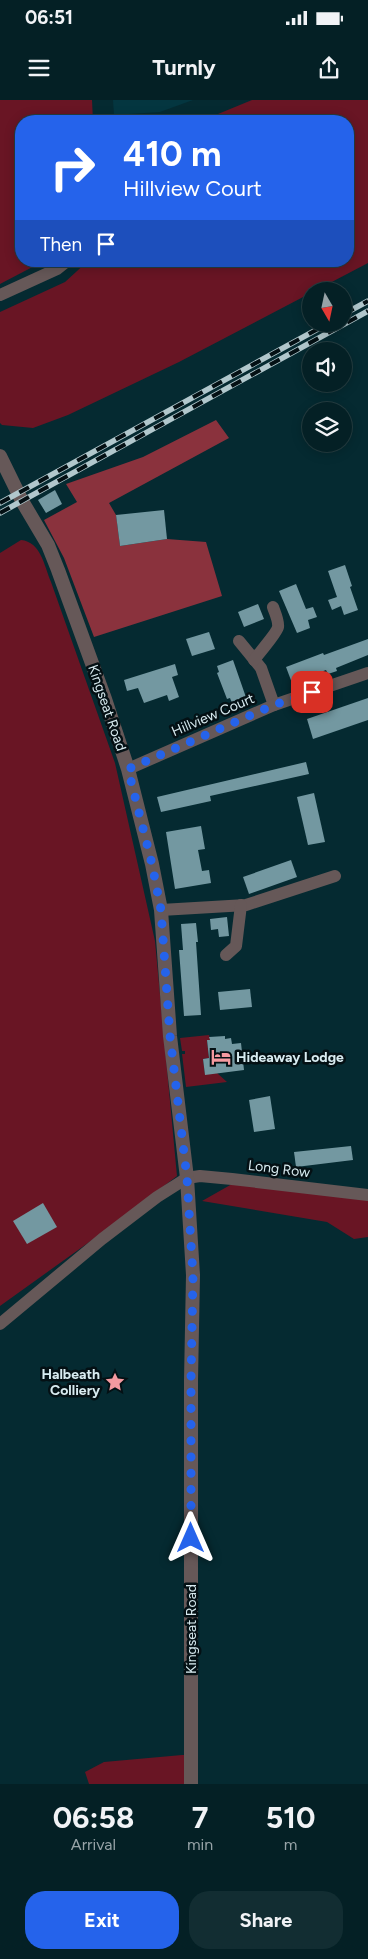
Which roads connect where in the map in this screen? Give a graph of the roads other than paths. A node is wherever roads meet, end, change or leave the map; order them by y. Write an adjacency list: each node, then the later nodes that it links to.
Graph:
1 (58, 267): 2 (street)
2 (0, 295)
3 (0, 456): 9 (street, Kingseat Road)
4 (273, 607): 6 (street)
5 (239, 640): 6 (street)
6 (254, 660): 8 (street)
7 (368, 673): 8 (street, Hillview Court)
8 (274, 705): 9 (street, Hillview Court)
9 (128, 769): 12 (street, Kingseat Road)
10 (335, 876): 11 (street)
11 (241, 905): 12 (street); 13 (street)
12 (161, 910): 14 (street, Kingseat Road)
13 (226, 955)
14 (187, 1178): 15 (street, Long Row); 16 (street); 17 (street, Kingseat Road)
15 (368, 1196)
16 (0, 1324)
17 (191, 1784)

